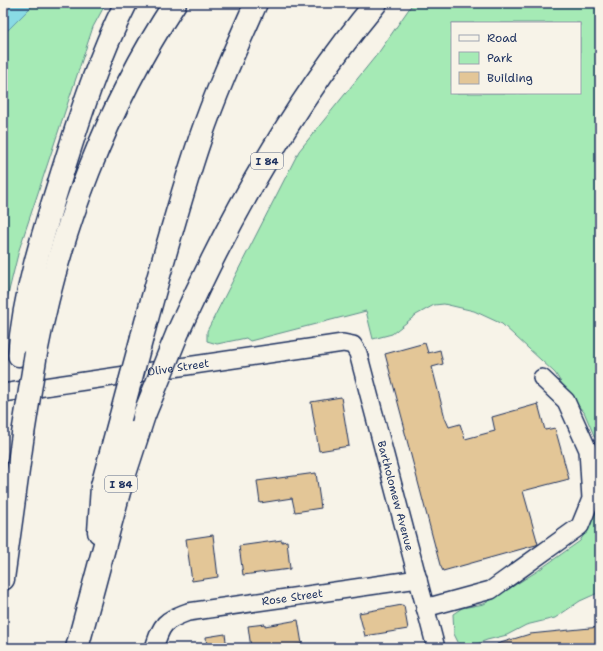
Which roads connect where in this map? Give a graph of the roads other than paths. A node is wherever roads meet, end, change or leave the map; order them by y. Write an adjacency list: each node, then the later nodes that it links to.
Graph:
1 (126, 3): 6 (highway)
2 (174, 3): 6 (highway)
3 (256, 3): 9 (highway, bridge)
4 (376, 3): 9 (highway, I 84, bridge)
5 (353, 345): 8 (street, Olive Street); 11 (street, Bartholomew Avenue)
6 (27, 354): 10 (highway, bridge)
7 (542, 378): 12 (street)
8 (3, 393)
9 (102, 553): 13 (highway, I 84)
10 (3, 578)
11 (418, 579): 12 (street, Bartholomew Avenue); 14 (street, Rose Street)
12 (425, 608): 15 (street, Bartholomew Avenue)
13 (77, 648)
14 (154, 648)
15 (436, 648)

